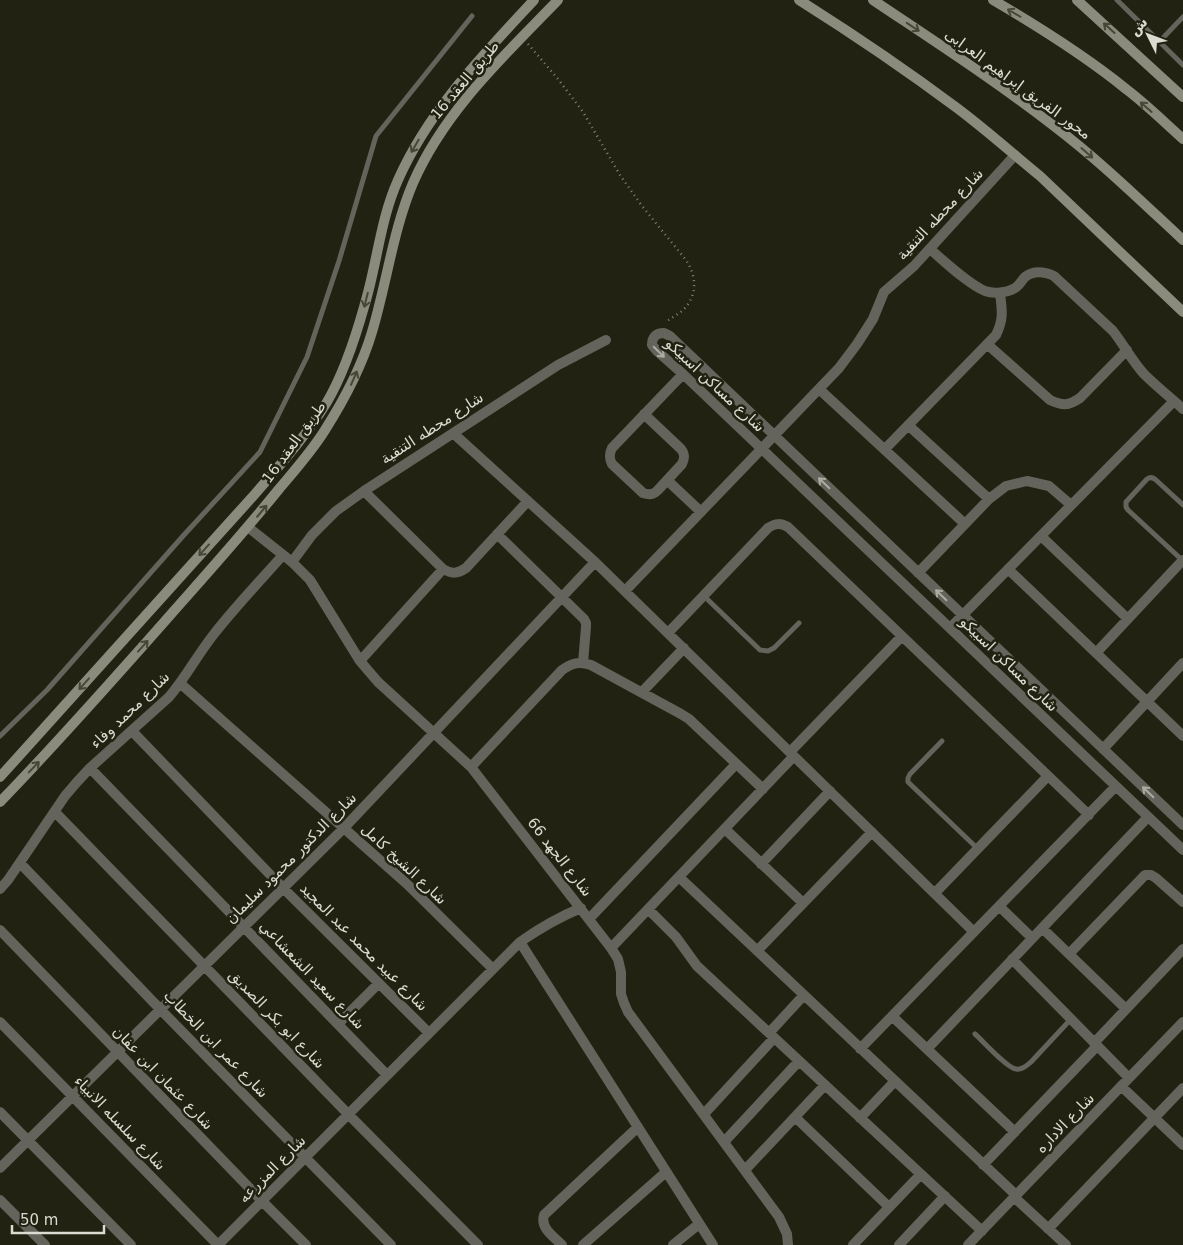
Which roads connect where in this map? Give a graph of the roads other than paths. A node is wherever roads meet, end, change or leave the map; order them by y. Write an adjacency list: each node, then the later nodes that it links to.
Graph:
1 (534, 0): 78 (street, طريق العقد 16, one-way to 78)
2 (558, 0): 40 (street, طريق العقد 16, one-way to 2)
3 (799, 0): 14 (street)
4 (873, 0): 15 (street, محور الفريق إبراهيم العرابى, one-way to 15)
5 (993, 0): 13 (street, one-way to 5)
6 (1078, 0): 12 (street, one-way to 6)
7 (1117, 0): 10 (lane)
8 (472, 16): 69 (lane)
9 (1183, 17): 10 (lane)
10 (1159, 42): 11 (lane)
11 (1183, 65)
12 (1183, 97)
13 (1183, 139)
14 (1015, 155): 16 (street, شارع محطه التنقية); 18 (street)
15 (1183, 240)
16 (930, 249): 17 (street); 23 (street, شارع محطه التنقية)
17 (1000, 293): 20 (street); 21 (street)
18 (1183, 312)
19 (606, 340): 28 (street, شارع محطه التنقية)
20 (987, 344): 21 (street); 27 (street)
21 (1127, 350): 24 (street)
22 (683, 374): 26 (street); 29 (street, شارع مساكن اسبيكو, one-way to 22); 30 (street, شارع مساكن اسبيكو)
23 (819, 389): 29 (street); 31 (street)
24 (1174, 400): 25 (street); 37 (street)
25 (1183, 409)
26 (644, 414): 32 (street); 32 (street)
27 (908, 425): 31 (street); 34 (street)
28 (453, 433): 33 (street, شارع محطه التنقية); 35 (street)
29 (774, 436): 30 (street); 49 (street, شارع مساكن اسبيكو, one-way to 29)
30 (762, 449): 38 (street); 56 (street, شارع مساكن اسبيكو)
31 (884, 449): 39 (street)
32 (667, 480): 38 (street)
33 (364, 491): 45 (street, شارع محطه التنقية); 47 (street)
34 (989, 500): 37 (street); 39 (street)
35 (528, 501): 41 (street); 46 (street)
36 (1183, 505): 44 (lane)
37 (1071, 506): 42 (street)
38 (701, 512): 50 (street)
39 (965, 524): 49 (street)
40 (248, 527): 43 (street, شارع الجهد 66); 82 (street, طريق العقد 16, one-way to 40)
41 (496, 534): 47 (street); 52 (street)
42 (1041, 536): 48 (street); 54 (street)
43 (283, 555): 45 (street, شارع الجهد 66); 64 (street, شارع محمد وفاء)
44 (1183, 561): 54 (street)
45 (292, 562): 61 (street, شارع الجهد 66)
46 (595, 562): 50 (street); 52 (street, شارع الدكتور محمود سليمان)
47 (444, 569): 61 (street)
48 (1008, 569): 53 (street); 60 (street)
49 (918, 573): 53 (street, شارع مساكن اسبيكو, one-way to 49)
50 (625, 592): 57 (street)
51 (704, 596): 55 (lane); 57 (street); 58 (street)
52 (562, 597): 62 (street); 68 (street, شارع الدكتور محمود سليمان)
53 (962, 616): 56 (street); 72 (street, شارع مساكن اسبيكو)
54 (1128, 619): 60 (street)
55 (799, 623)
56 (950, 628): 79 (street, شارع مساكن اسبيكو)
57 (668, 633): 59 (street)
58 (902, 636): 73 (street); 77 (street)
59 (684, 648): 65 (street); 73 (street)
60 (1096, 653): 66 (street)
61 (360, 661): 68 (street, شارع الجهد 66)
62 (583, 663): 65 (street); 75 (street)
63 (1183, 663): 66 (street)
64 (180, 684): 67 (street, شارع محمد وفاء); 87 (street, شارع الشيخ كامل)
65 (642, 692): 74 (street)
66 (1147, 702): 70 (street); 72 (street)
67 (132, 731): 76 (street, شارع محمد وفاء); 95 (street, شارع عبيد محمد عبد المجيد)
68 (434, 733): 75 (street, شارع الجهد 66); 87 (street, شارع الدكتور محمود سليمان)
69 (0, 736)
70 (1183, 736)
71 (942, 740): 90 (lane)
72 (1103, 749): 86 (street, شارع مساكن اسبيكو, one-way to 72)
73 (792, 754): 80 (street); 81 (street)
74 (736, 764): 80 (street); 103 (street)
75 (471, 766): 101 (street, شارع الجهد 66)
76 (90, 768): 83 (street, شارع محمد وفاء); 104 (street, شارع سعيد الشعشاعي)
77 (1048, 776): 84 (street); 90 (street)
78 (0, 777)
79 (1116, 786): 84 (street); 85 (street, شارع مساكن اسبيكو)
80 (762, 790): 88 (street)
81 (830, 791): 89 (street); 93 (street)
82 (0, 802)
83 (55, 812): 92 (street, شارع محمد وفاء); 115 (street, شارع ابو بكر الصديق)
84 (1088, 815): 100 (street)
85 (1148, 817): 91 (street, شارع مساكن اسبيكو); 105 (street)
86 (1183, 825)
87 (344, 828): 95 (street, شارع الدكتور محمود سليمان); 116 (street, شارع الشيخ كامل)
88 (724, 829): 93 (street); 94 (street)
89 (872, 832): 97 (street); 99 (street)
90 (978, 849): 97 (street)
91 (1183, 850)
92 (20, 863): 96 (street, شارع محمد وفاء); 119 (street, شارع عمر ابن الخطاب)
93 (761, 864): 99 (street)
94 (679, 877): 102 (street); 112 (street)
95 (284, 888): 104 (street, شارع الدكتور محمود سليمان); 117 (street, شارع عبيد محمد عبد المجيد)
96 (0, 889)
97 (935, 893): 107 (street)
98 (1183, 902): 113 (street)
99 (803, 903): 112 (street)
100 (999, 906): 107 (street); 108 (street)
101 (581, 908): 103 (street, شارع الجهد 66); 109 (street, شارع المزرعه)
102 (648, 909): 110 (street); 128 (street)
103 (589, 919): 110 (street, شارع الجهد 66)
104 (244, 926): 115 (street, شارع الدكتور محمود سليمان); 125 (street, شارع سعيد الشعشاعي)
105 (1042, 928): 108 (street); 113 (street)
106 (0, 930): 132 (street, شارع عثمان ابن عفان)
107 (974, 932): 121 (street)
108 (1032, 938): 114 (street)
109 (520, 942): 116 (street, شارع المزرعه); 146 (street)
110 (611, 948): 142 (street, شارع الجهد 66)
111 (1183, 950): 120 (street)
112 (757, 951): 118 (street)
113 (1069, 954): 120 (street)
114 (1012, 959): 122 (street); 131 (street)
115 (204, 966): 119 (street, شارع الدكتور محمود سليمان); 141 (street, شارع ابو بكر الصديق)
116 (493, 969): 126 (street, شارع المزرعه)
117 (379, 983): 125 (street); 126 (street, شارع عبيد محمد عبد المجيد)
118 (804, 995): 128 (street); 130 (street)
119 (160, 1009): 132 (street, شارع الدكتور محمود سليمان); 151 (street, شارع عمر ابن الخطاب)
120 (1126, 1009): 129 (street)
121 (892, 1016): 130 (street); 131 (street)
122 (1071, 1019): 127 (lane); 129 (street)
123 (0, 1022): 139 (street, شارع سلسله الانبياء)
124 (1183, 1022): 136 (street, شارع الاداره)
125 (338, 1024): 134 (street, شارع سعيد الشعشاعي)
126 (429, 1033): 134 (street, شارع المزرعه)
127 (975, 1034)
128 (772, 1035): 133 (street); 142 (street)
129 (1095, 1044): 136 (street); 147 (street)
130 (860, 1049): 135 (street)
131 (927, 1049): 147 (street)
132 (117, 1052): 139 (street, شارع الدكتور محمود سليمان); 160 (street, شارع عثمان ابن عفان)
133 (799, 1061): 137 (street); 149 (street)
134 (387, 1075): 141 (street, شارع المزرعه)
135 (895, 1081): 144 (street); 152 (street)
136 (1125, 1082): 145 (street); 158 (street, شارع الاداره)
137 (825, 1085): 143 (street); 144 (street)
138 (1183, 1088): 145 (street)
139 (73, 1096): 148 (street, شارع الدكتور محمود سليمان); 168 (street, شارع سلسله الانبياء)
140 (0, 1112): 148 (street)
141 (348, 1114): 151 (street, شارع المزرعه); 171 (street, شارع ابو بكر الصديق)
142 (704, 1114): 149 (street, شارع الجهد 66)
143 (795, 1117): 154 (street); 161 (street)
144 (860, 1118): 156 (street)
145 (1155, 1118): 150 (street); 163 (street)
146 (638, 1127): 155 (street); 172 (street)
147 (1015, 1132): 152 (street)
148 (28, 1140): 153 (street, شارع الدكتور محمود سليمان); 167 (street)
149 (724, 1142): 154 (street, شارع الجهد 66)
150 (1183, 1145)
151 (305, 1157): 160 (street, شارع المزرعه); 170 (street, شارع عمر ابن الخطاب)
152 (983, 1164): 158 (street)
153 (0, 1168)
154 (745, 1170): 176 (street, شارع الجهد 66)
155 (666, 1172): 162 (street); 173 (street)
156 (921, 1174): 157 (street); 161 (street)
157 (945, 1196): 164 (street); 178 (street)
158 (1015, 1196): 163 (street); 164 (street, شارع الاداره)
159 (0, 1200): 166 (street)
160 (262, 1201): 168 (street, شارع المزرعه); 169 (street, شارع عثمان ابن عفان)
161 (889, 1208): 177 (street)
162 (699, 1224): 174 (street); 175 (street)
163 (1048, 1229): 165 (street)
164 (982, 1231): 179 (street, شارع الاداره)
165 (1059, 1243)
166 (44, 1245)
167 (131, 1245)
168 (218, 1245)
169 (306, 1245)
170 (392, 1245)
171 (478, 1245)
172 (562, 1245)
173 (583, 1245)
174 (673, 1245)
175 (713, 1245)
176 (788, 1245)
177 (853, 1245)
178 (899, 1245)
179 (968, 1245)

